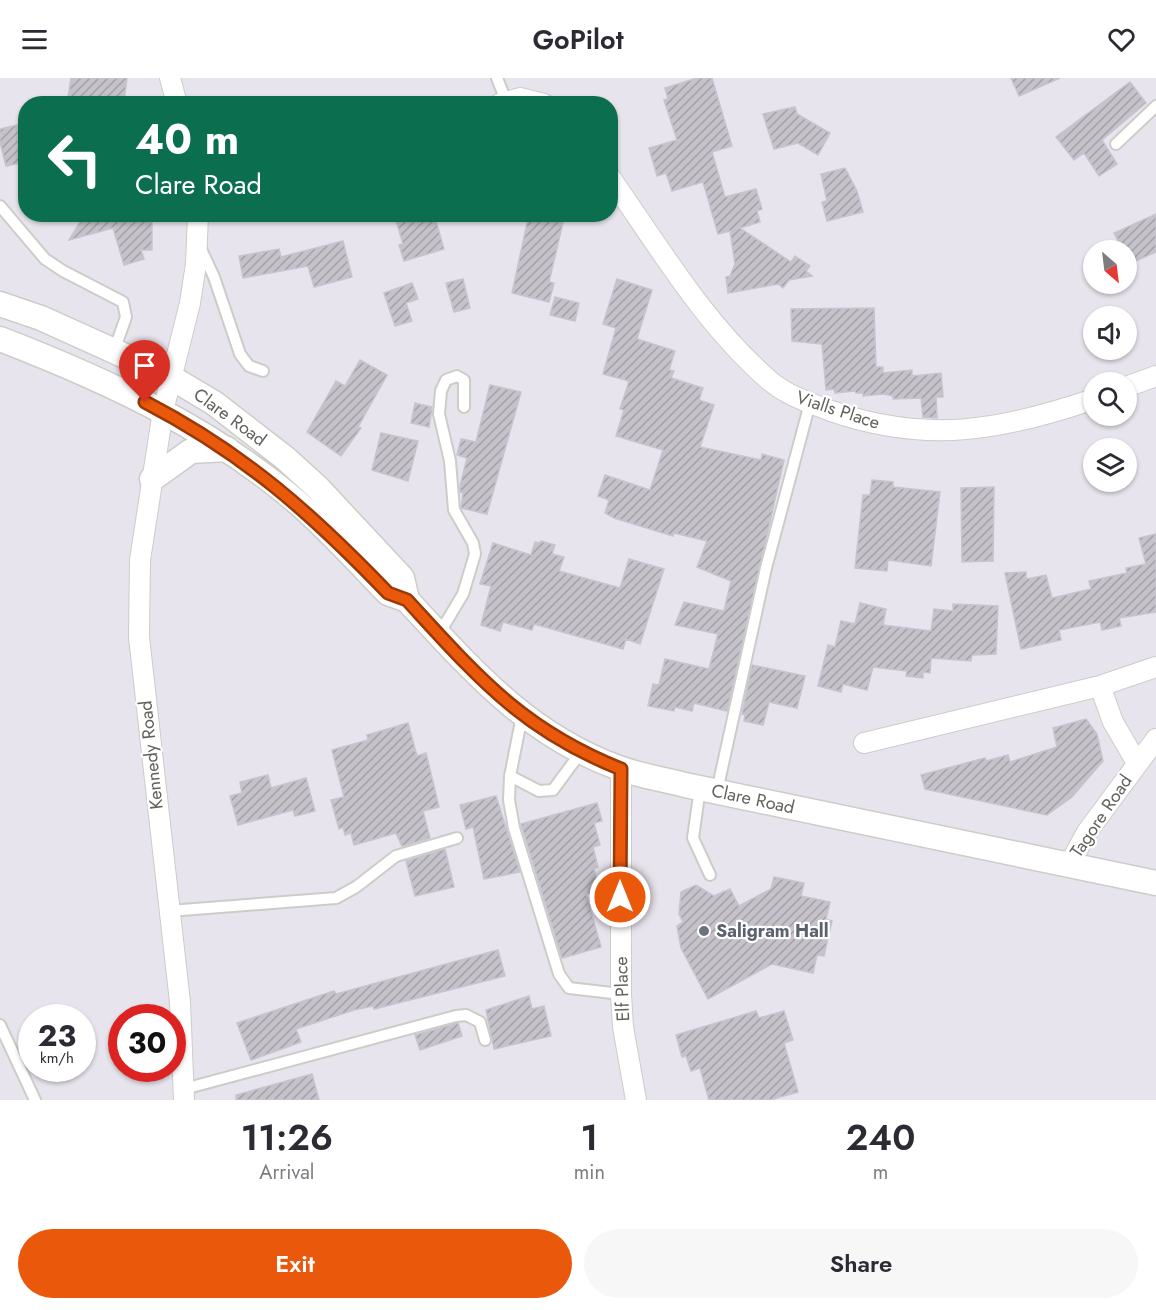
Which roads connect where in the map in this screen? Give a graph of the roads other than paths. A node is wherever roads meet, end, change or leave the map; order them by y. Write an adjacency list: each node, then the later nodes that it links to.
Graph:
1 (170, 78): 3 (street)
2 (497, 78): 4 (lane)
3 (175, 96)
4 (502, 96)
5 (1156, 106): 6 (lane)
6 (1116, 144)
7 (618, 188): 19 (street, Vialls Place)
8 (0, 207): 13 (lane)
9 (198, 222): 10 (street, Kennedy Road)
10 (198, 242): 14 (lane); 16 (street, Kennedy Road)
11 (0, 304): 13 (street, Clare Road)
12 (0, 339): 21 (street, Clare Road)
13 (114, 351): 16 (street, Clare Road)
14 (263, 371)
15 (1156, 376): 17 (street)
16 (172, 378): 21 (street, Kennedy Road); 24 (street, Clare Road)
17 (1137, 383)
18 (1083, 402): 19 (street, Vialls Place)
19 (810, 403): 35 (lane)
20 (464, 407): 25 (lane)
21 (163, 411): 22 (street, Clare Road); 23 (street, Kennedy Road)
22 (227, 449): 23 (street); 24 (street, Clare Road)
23 (152, 479): 40 (street, Kennedy Road)
24 (407, 600): 25 (street, Clare Road)
25 (439, 634): 28 (street, Clare Road)
26 (1156, 667): 27 (street)
27 (1100, 686): 30 (street); 32 (street)
28 (522, 716): 31 (street, Clare Road); 34 (lane)
29 (1156, 739): 32 (street, Tagore Road)
30 (864, 743)
31 (581, 752): 33 (street, Clare Road); 34 (lane)
32 (1137, 763): 37 (street, Tagore Road)
33 (621, 769): 35 (street, Clare Road); 41 (street, Elf Place)
34 (510, 776): 41 (lane)
35 (708, 790): 37 (street, Clare Road); 38 (lane)
36 (457, 838): 40 (lane)
37 (1069, 865): 39 (street, Clare Road)
38 (710, 875)
39 (1150, 882)
40 (169, 911): 44 (street, Kennedy Road)
41 (621, 994): 46 (street, Elf Place)
42 (0, 1024): 45 (lane)
43 (485, 1040): 44 (lane)
44 (184, 1094)
45 (35, 1100)
46 (636, 1100)

